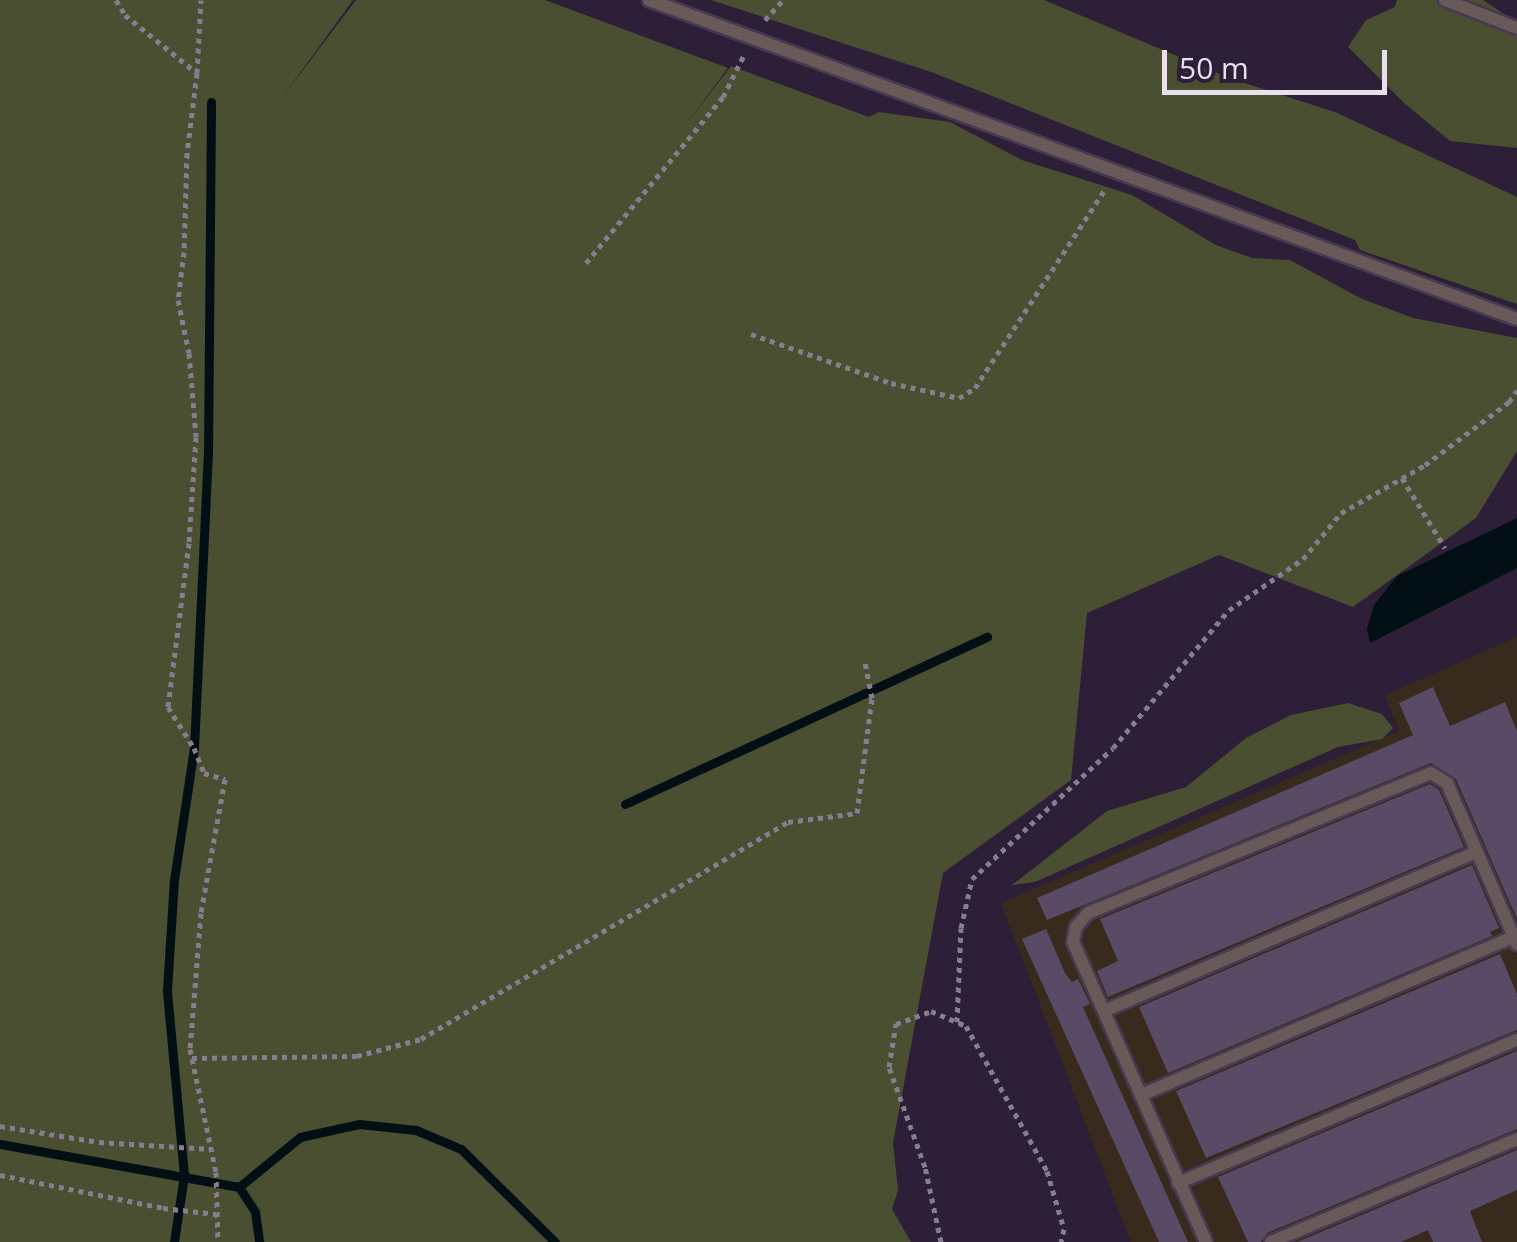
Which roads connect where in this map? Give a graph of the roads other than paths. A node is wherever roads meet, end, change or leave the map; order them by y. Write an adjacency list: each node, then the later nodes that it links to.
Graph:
1 (649, 0): 4 (lane)
2 (1445, 0): 3 (lane)
3 (1517, 28)
4 (1517, 319)
5 (1477, 852): 6 (lane); 7 (lane); 7 (lane)
6 (1515, 941): 9 (lane)
7 (1104, 1011): 9 (lane)
8 (1517, 1040): 11 (lane)
9 (1141, 1095): 11 (lane)
10 (1517, 1139): 13 (lane)
11 (1178, 1183): 12 (lane)
12 (1206, 1242)
13 (1271, 1242)

